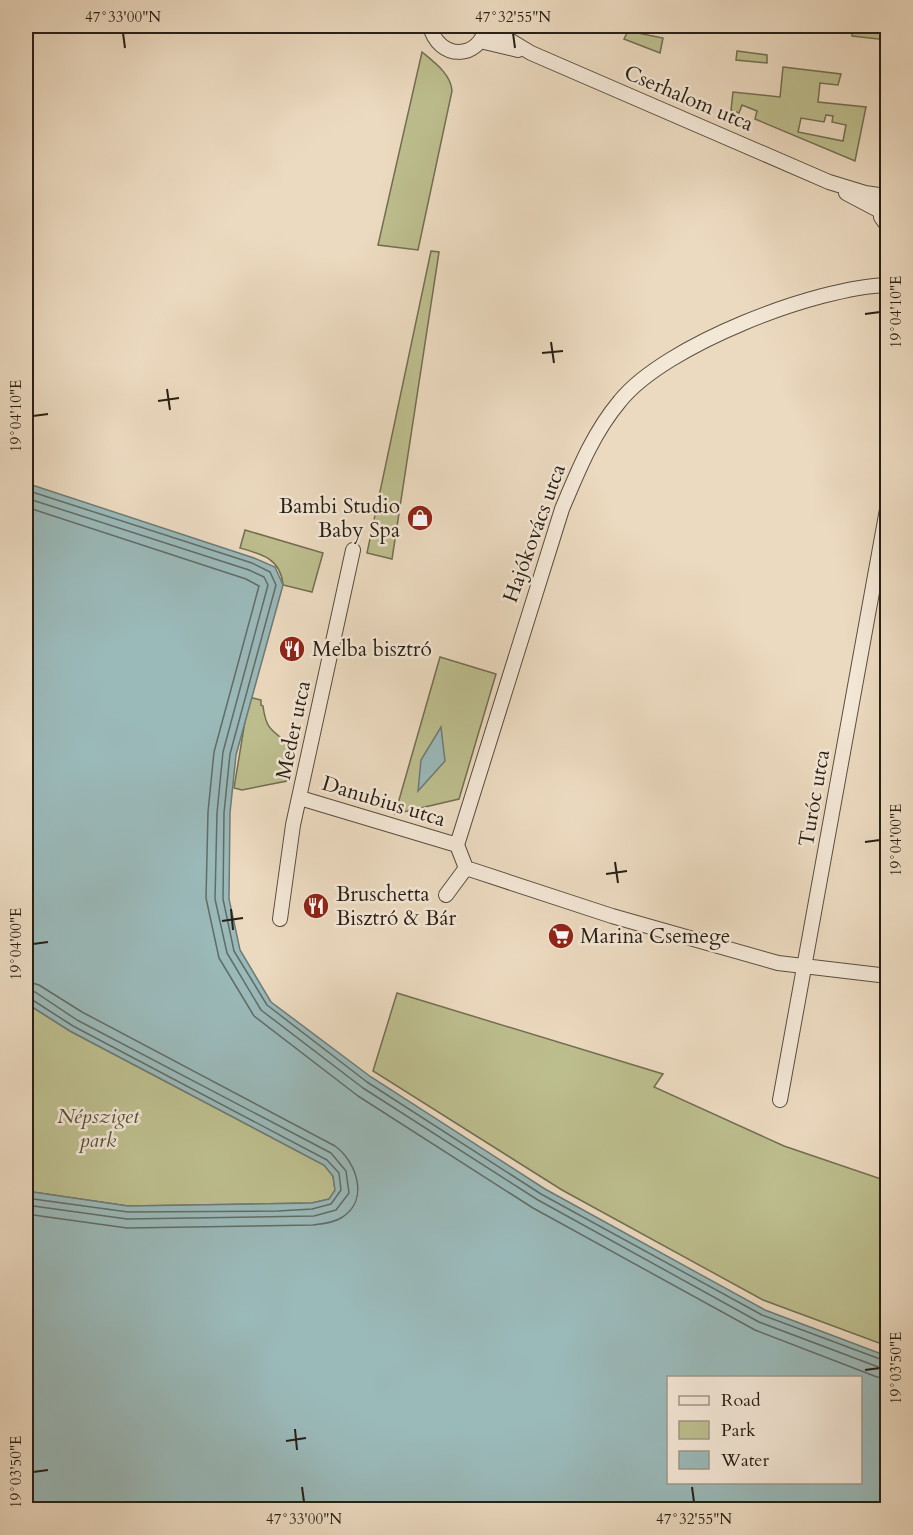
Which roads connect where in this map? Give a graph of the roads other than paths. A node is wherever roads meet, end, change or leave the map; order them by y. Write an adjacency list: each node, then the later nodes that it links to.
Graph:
1 (430, 26): 3 (street)
2 (486, 26): 3 (street); 4 (street, Cserhalom utca)
3 (480, 41): 4 (street, Cserhalom utca)
4 (531, 53): 5 (street, Cserhalom utca)
5 (829, 182): 6 (street, Cserhalom utca); 7 (street, Cserhalom utca)
6 (886, 195): 7 (street)
7 (880, 211): 8 (street)
8 (888, 226)
9 (888, 285): 13 (street, Hajókovács utca)
10 (888, 504): 17 (street, Turóc utca)
11 (353, 550): 12 (street, Meder utca)
12 (300, 798): 13 (street, Danubius utca); 16 (street, Meder utca)
13 (457, 845): 14 (street)
14 (466, 868): 15 (street); 17 (street)
15 (446, 895)
16 (280, 919)
17 (803, 967): 18 (street); 19 (street, Turóc utca)
18 (888, 976)
19 (780, 1100)

